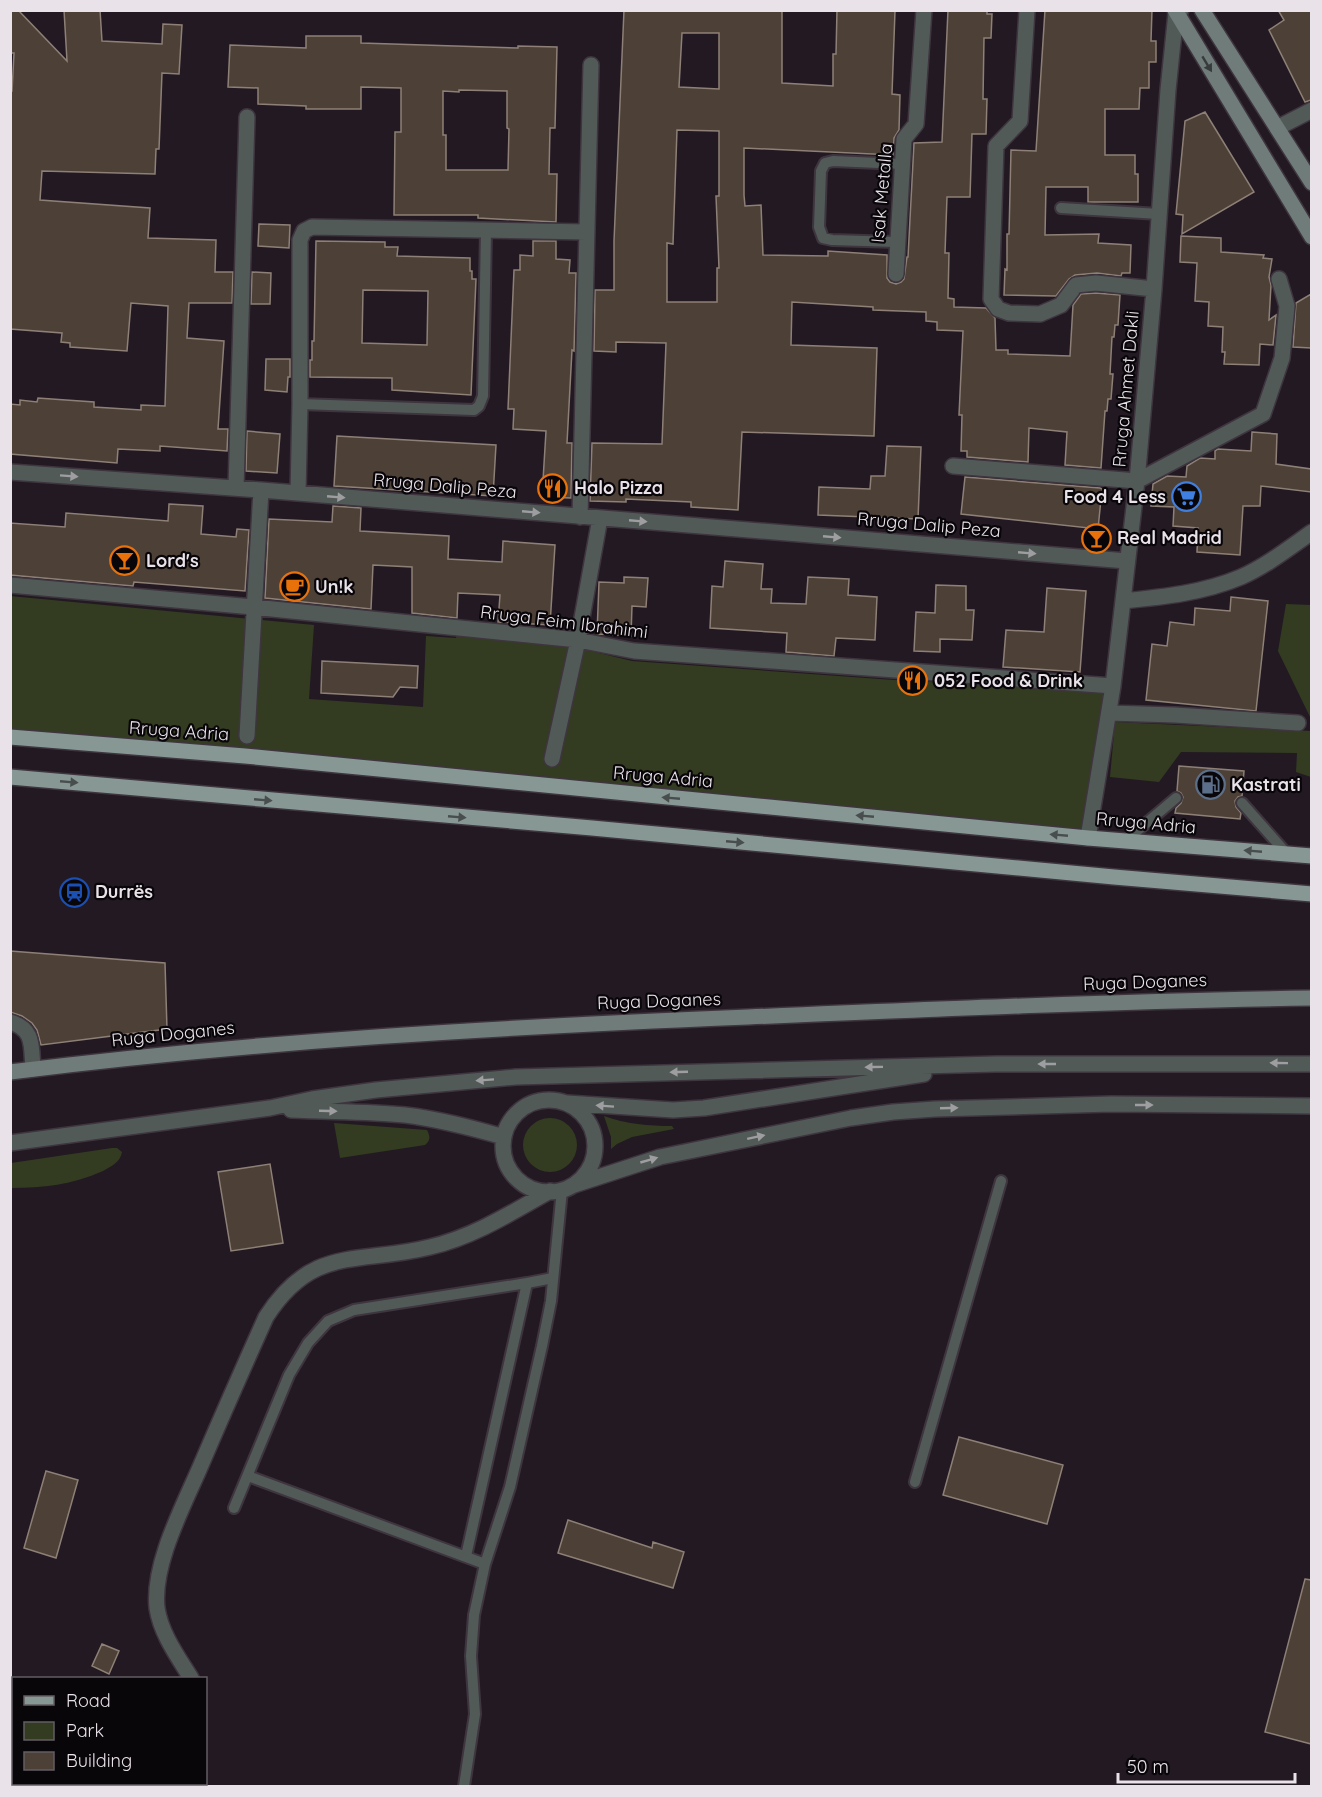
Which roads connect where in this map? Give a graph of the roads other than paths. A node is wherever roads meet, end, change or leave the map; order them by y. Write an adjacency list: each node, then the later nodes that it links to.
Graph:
1 (924, 10): 9 (street, Isak Metalla)
2 (1027, 10): 19 (street)
3 (1202, 10): 8 (main road)
4 (1177, 11): 12 (street, Rruga Ahmet Dakli); 15 (main road, one-way to 15)
5 (591, 65): 14 (street)
6 (1311, 110): 8 (street)
7 (247, 117): 24 (street)
8 (1277, 128): 10 (main road)
9 (903, 164): 16 (street, Isak Metalla); 16 (lane)
10 (1311, 183)
11 (1061, 208): 12 (lane)
12 (1159, 214): 19 (street, Rruga Ahmet Dakli)
13 (486, 230): 14 (street); 20 (street); 20 (lane)
14 (587, 232): 27 (street)
15 (1311, 237)
16 (897, 242): 17 (street, Isak Metalla)
17 (896, 274)
18 (1280, 279): 23 (street)
19 (1154, 290): 23 (street, Rruga Ahmet Dakli)
20 (300, 404): 26 (street)
21 (953, 466): 23 (street)
22 (10, 472): 24 (street, Rruga Dalip Peza, one-way to 24)
23 (1137, 481): 30 (street, Rruga Ahmet Dakli)
24 (236, 488): 25 (street, Rruga Dalip Peza)
25 (261, 490): 26 (street, Rruga Dalip Peza); 33 (street)
26 (298, 493): 27 (street, Rruga Dalip Peza, one-way to 27)
27 (580, 516): 28 (street, Rruga Dalip Peza)
28 (600, 518): 30 (street, Rruga Dalip Peza, one-way to 30); 34 (street)
29 (1311, 532): 32 (street)
30 (1127, 561): 32 (street, Rruga Ahmet Dakli)
31 (10, 585): 33 (street, Rruga Feim Ibrahimi)
32 (1123, 601): 35 (street, Rruga Ahmet Dakli)
33 (253, 607): 34 (street, Rruga Feim Ibrahimi); 38 (street)
34 (578, 640): 35 (street, Rruga Feim Ibrahimi); 40 (street)
35 (1113, 686): 36 (street, Rruga Ahmet Dakli)
36 (1109, 713): 37 (street); 44 (street, Rruga Ahmet Dakli)
37 (1298, 723)
38 (247, 736)
39 (10, 737): 44 (main road, Rruga Adria, one-way to 39)
40 (552, 759)
41 (10, 777): 48 (main road, one-way to 48)
42 (1176, 798): 45 (lane)
43 (1242, 803): 46 (lane)
44 (1088, 838): 45 (main road, Rruga Adria)
45 (1125, 841): 46 (main road, Rruga Adria, one-way to 45)
46 (1287, 854): 47 (main road, Rruga Adria)
47 (1311, 856)
48 (1311, 894)
49 (1311, 998): 53 (main road, Ruga Doganes)
50 (10, 1022): 53 (street)
51 (996, 1064): 52 (street, one-way to 51); 55 (street, one-way to 55); 57 (street, one-way to 57)
52 (1311, 1064)
53 (33, 1069): 54 (main road, Ruga Doganes)
54 (10, 1072)
55 (516, 1077): 56 (street); 59 (street, one-way to 59)
56 (546, 1100): 57 (street); 60 (street)
57 (567, 1103): 63 (street)
58 (1311, 1106): 63 (street, one-way to 58)
59 (270, 1108): 60 (street, one-way to 60); 61 (street)
60 (504, 1137): 63 (street)
61 (10, 1143)
62 (1001, 1181): 67 (lane)
63 (562, 1189): 64 (lane); 71 (street)
64 (553, 1278): 65 (lane); 70 (lane)
65 (527, 1283): 66 (lane); 69 (lane)
66 (248, 1476): 68 (lane); 69 (lane)
67 (915, 1482)
68 (234, 1508)
69 (466, 1556): 70 (lane)
70 (485, 1564): 72 (lane)
71 (190, 1677)
72 (464, 1786)

